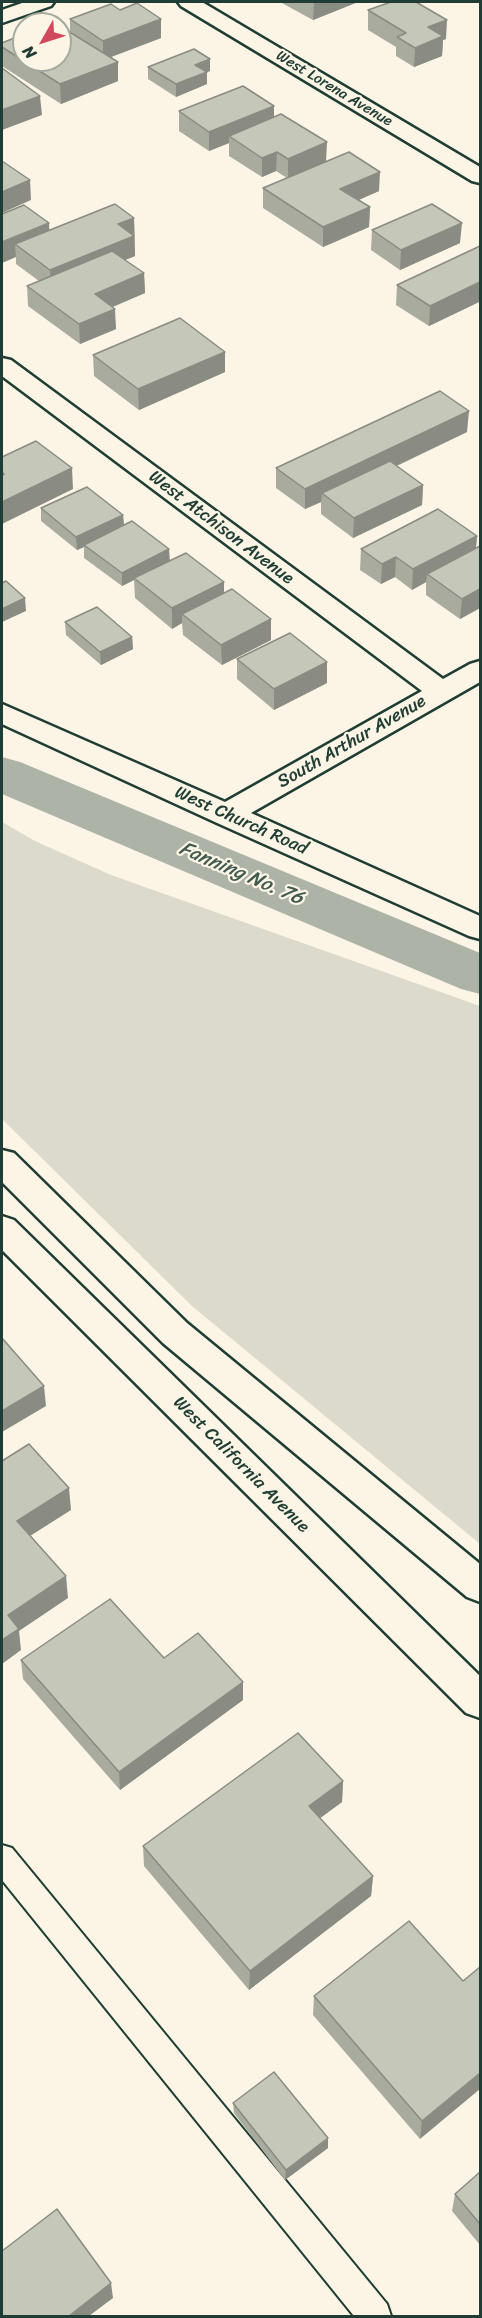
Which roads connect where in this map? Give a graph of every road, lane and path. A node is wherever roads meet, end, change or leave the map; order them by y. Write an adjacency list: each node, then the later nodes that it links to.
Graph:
1 (44, 2): 3 (street)
2 (188, 2): 4 (street, West Lorena Avenue)
3 (2, 17)
4 (480, 176)
5 (2, 365): 7 (street, West Atchison Avenue)
6 (480, 670): 7 (street, South Arthur Avenue)
7 (441, 691): 9 (street, South Arthur Avenue)
8 (2, 713): 9 (street, West Church Road)
9 (225, 815): 10 (street, West Church Road)
10 (480, 928)
11 (2, 1161): 13 (street)
12 (2, 1229): 14 (street, West California Avenue)
13 (480, 1586)
14 (480, 1701)
15 (2, 1858): 16 (lane)
16 (375, 2316)

